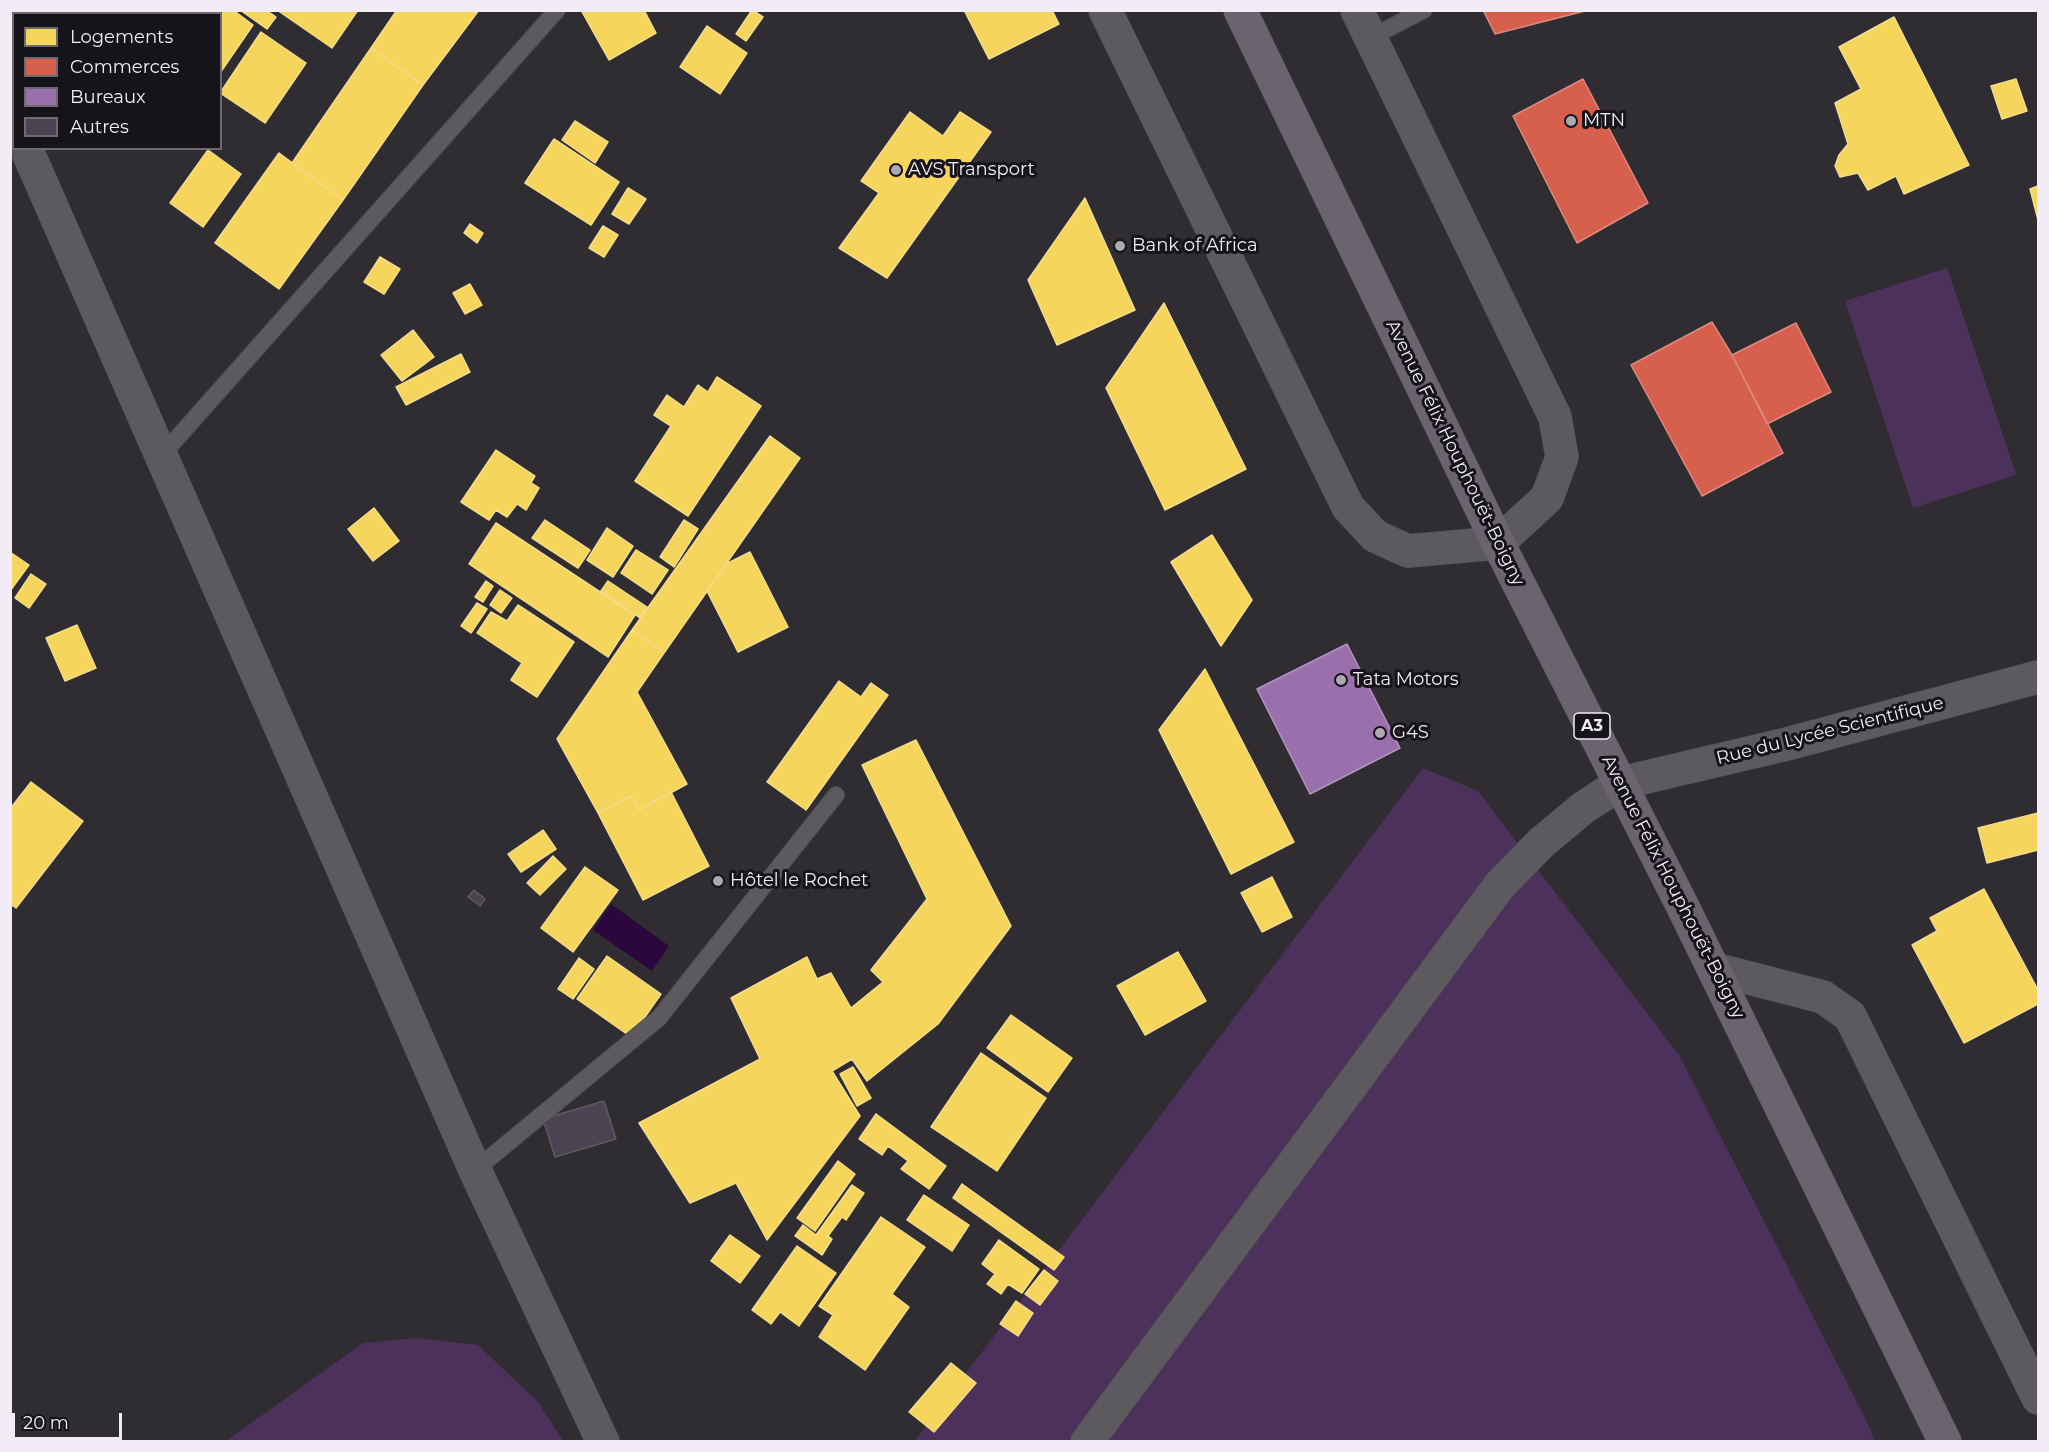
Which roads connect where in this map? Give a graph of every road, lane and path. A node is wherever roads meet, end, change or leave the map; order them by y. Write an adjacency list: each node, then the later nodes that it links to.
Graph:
1 (557, 10): 7 (lane)
2 (1105, 10): 8 (street)
3 (1240, 10): 8 (highway, Avenue Félix Houphouët-Boigny / A3)
4 (1424, 10): 5 (lane)
5 (1363, 24): 8 (street)
6 (27, 150): 7 (street)
7 (162, 455): 13 (street)
8 (1498, 543): 10 (highway, Avenue Félix Houphouët-Boigny / A3)
9 (2038, 677): 10 (street, Rue du Lycée Scientifique)
10 (1621, 783): 12 (highway, Avenue Félix Houphouët-Boigny / A3); 16 (street)
11 (836, 795): 13 (lane)
12 (1714, 969): 14 (street); 17 (highway, Avenue Félix Houphouët-Boigny / A3)
13 (475, 1170): 15 (street)
14 (2038, 1398)
15 (603, 1442)
16 (1087, 1442)
17 (1945, 1442)

